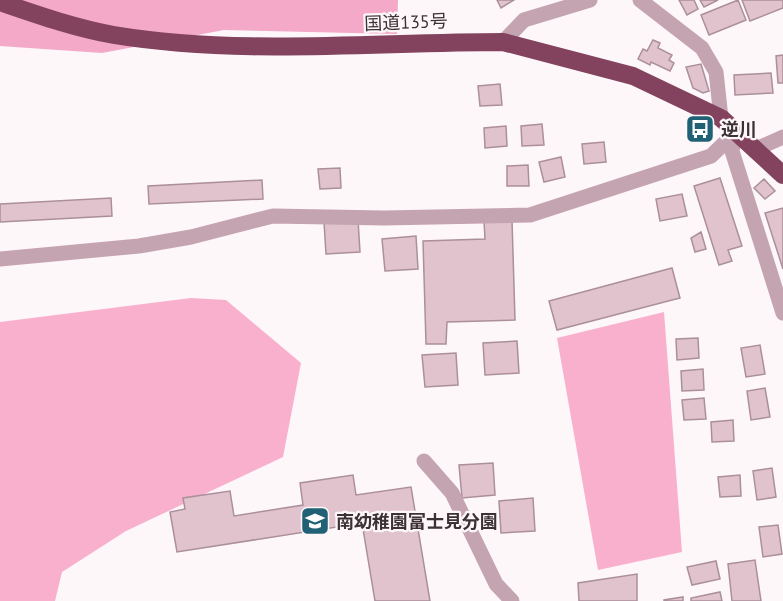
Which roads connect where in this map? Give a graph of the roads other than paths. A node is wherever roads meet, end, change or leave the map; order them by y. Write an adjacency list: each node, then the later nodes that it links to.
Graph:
1 (590, 0): 4 (street)
2 (640, 0): 5 (street)
3 (0, 2): 4 (highway, 国道135号)
4 (503, 42): 5 (highway, 国道135号)
5 (721, 118): 6 (highway, 国道135号)
6 (736, 131): 8 (highway, 国道135号); 10 (street); 11 (street)
7 (783, 137): 8 (street)
8 (756, 148): 9 (highway, 国道135号)
9 (783, 175)
10 (0, 259)
11 (783, 313)
12 (424, 461): 13 (street)
13 (512, 601)

